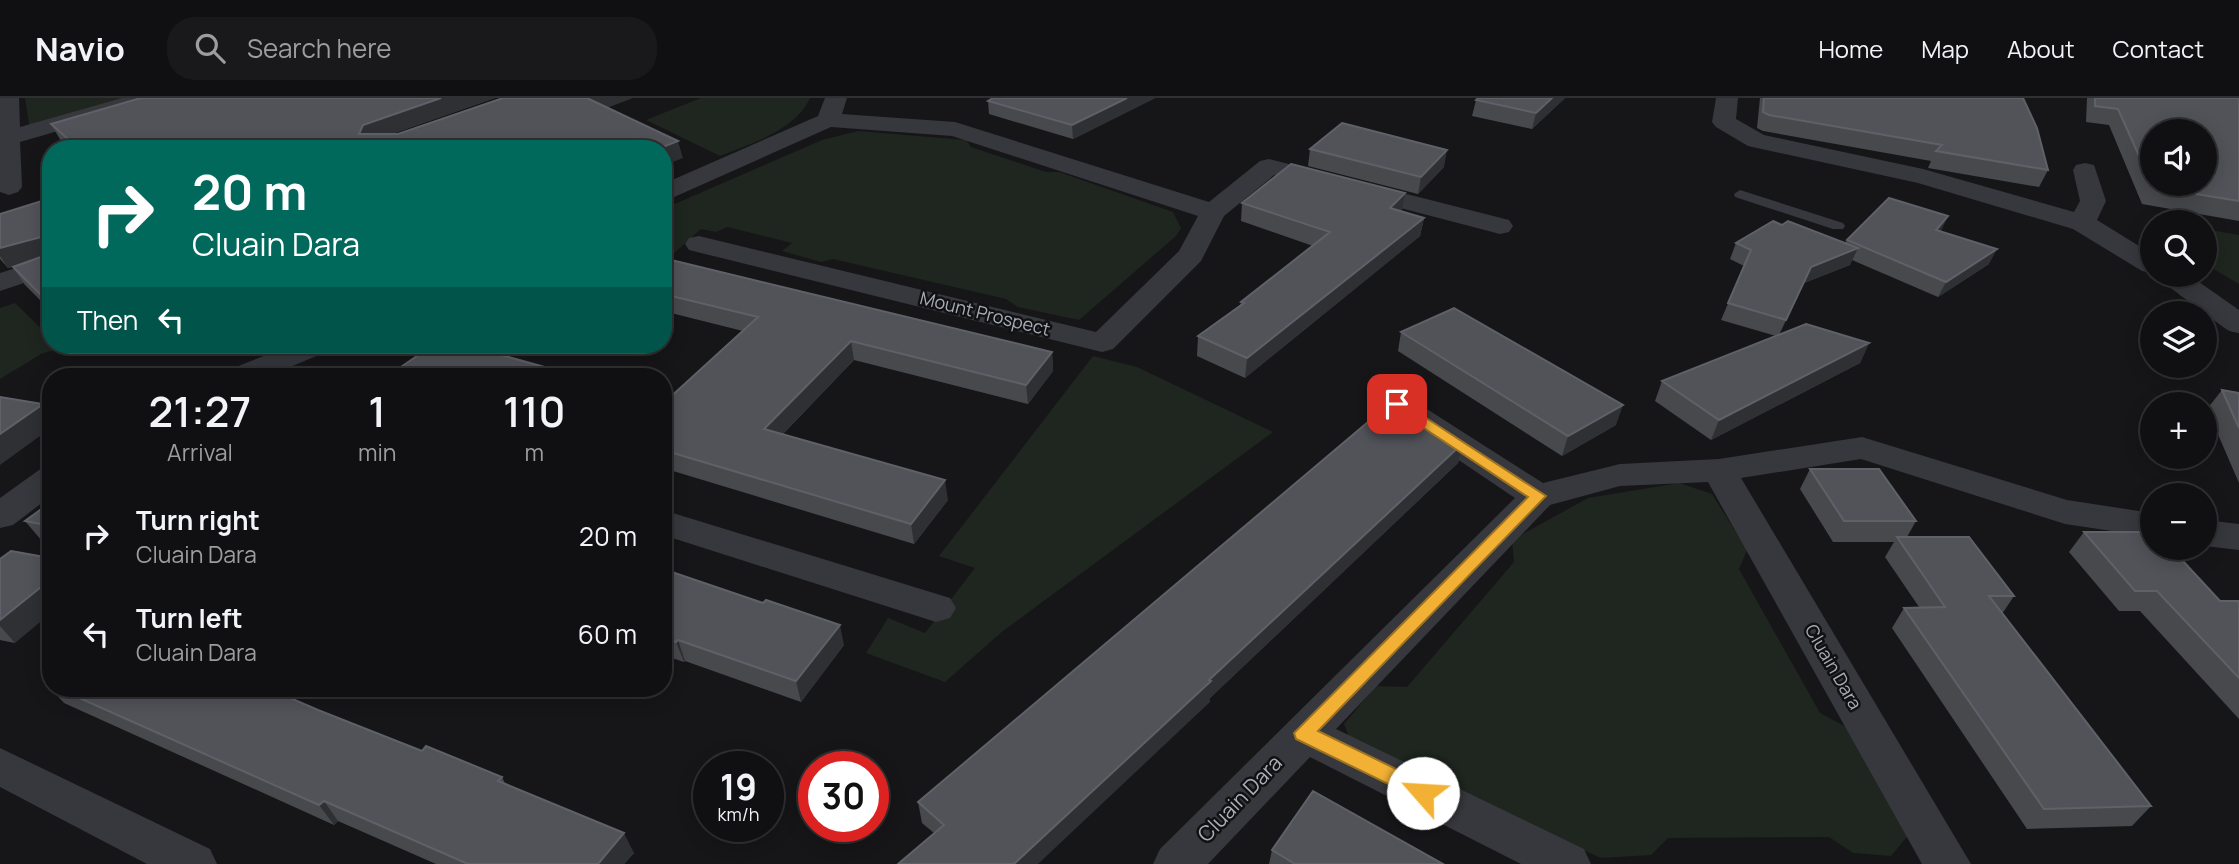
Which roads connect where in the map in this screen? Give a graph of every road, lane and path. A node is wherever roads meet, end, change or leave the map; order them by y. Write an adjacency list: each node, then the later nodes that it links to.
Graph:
1 (8, 98): 5 (street)
2 (146, 98): 5 (street)
3 (1727, 98): 11 (street)
4 (832, 109): 8 (street); 10 (street)
5 (8, 138): 7 (street)
6 (2085, 170): 11 (street)
7 (9, 187)
8 (672, 189)
9 (1740, 194): 13 (lane)
10 (1213, 212): 12 (street, Mount Prospect); 14 (street, Mount Prospect)
11 (2082, 223): 15 (street)
12 (1500, 226)
13 (1838, 226)
14 (699, 244)
15 (2140, 258)
16 (42, 268): 17 (street)
17 (0, 282)
18 (2189, 287): 19 (street)
19 (2239, 324)
20 (295, 354): 21 (street)
21 (288, 357): 22 (street); 23 (street)
22 (261, 368)
23 (302, 368)
24 (1397, 404): 27 (street)
25 (1719, 470): 27 (street); 29 (street); 37 (street, Cluain Dara)
26 (42, 485): 28 (street)
27 (1538, 496): 32 (street, Cluain Dara)
28 (0, 516)
29 (2140, 523)
30 (672, 526): 31 (street)
31 (936, 608)
32 (1303, 733): 35 (street, Cluain Dara); 36 (street)
33 (0, 766): 34 (street)
34 (193, 864)
35 (1177, 864)
36 (1567, 864)
37 (1947, 864)

